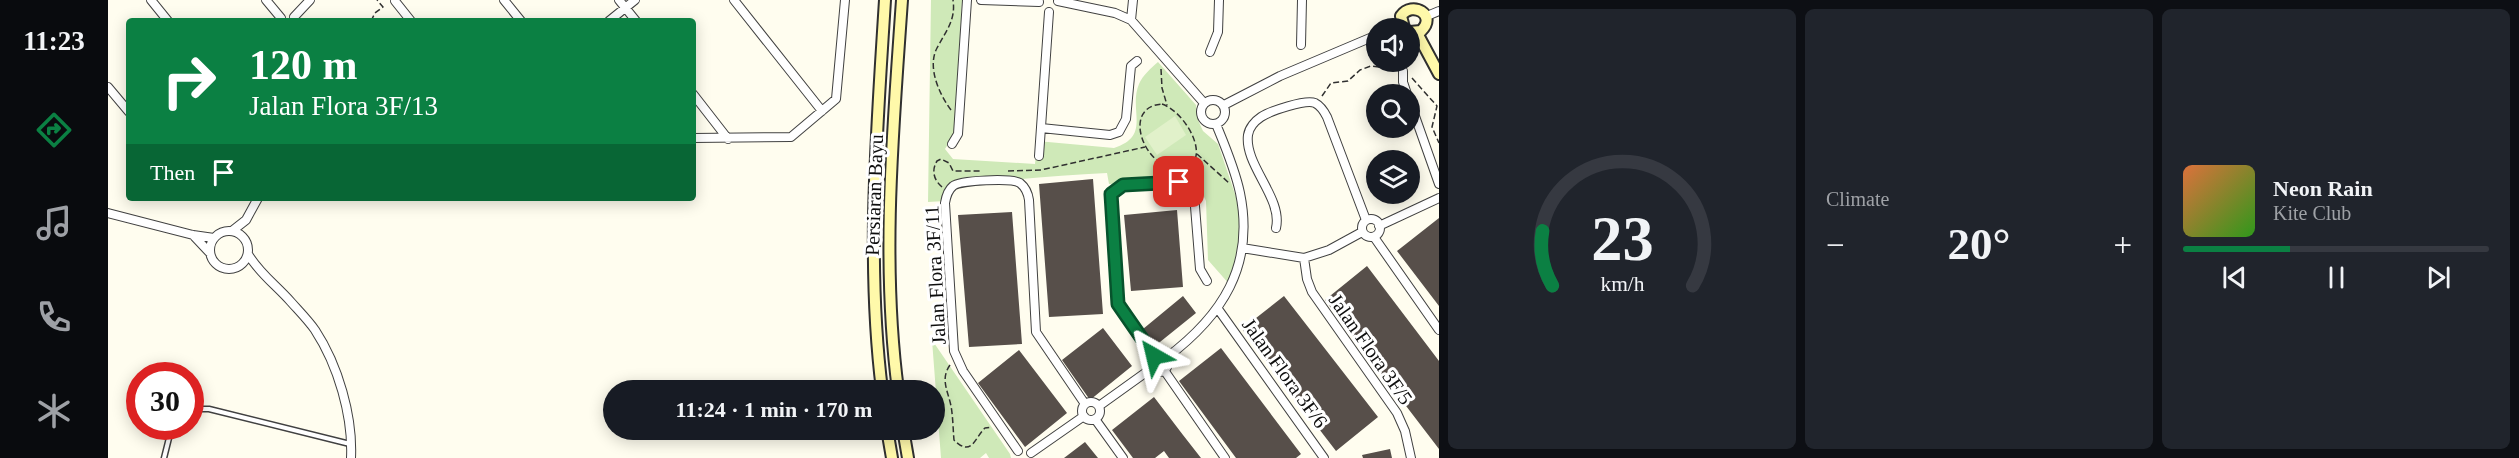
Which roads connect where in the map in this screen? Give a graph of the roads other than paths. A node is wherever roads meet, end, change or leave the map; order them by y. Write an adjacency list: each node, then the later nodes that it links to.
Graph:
1 (151, 0): 23 (street)
2 (266, 0): 24 (street)
3 (310, 0): 25 (street)
4 (504, 0): 27 (street)
5 (619, 0): 19 (street)
6 (634, 0): 19 (street)
7 (734, 0): 44 (street)
8 (845, 0): 44 (street)
9 (885, 0): 79 (main road, Persiaran Bayu)
10 (902, 0): 80 (main road, Persiaran Bayu)
11 (967, 0): 50 (street)
12 (981, 0): 17 (street)
13 (1133, 0): 31 (street)
14 (1219, 0): 36 (street)
15 (1302, 0): 34 (street)
16 (395, 1): 26 (street)
17 (1039, 1): 21 (street)
18 (1058, 1): 21 (street); 31 (street)
19 (625, 8): 28 (street); 29 (street)
20 (1439, 11): 22 (street)
21 (1049, 12): 46 (street)
22 (1427, 16): 30 (main road); 32 (main road)
23 (166, 18)
24 (279, 18)
25 (297, 18)
26 (409, 18)
27 (519, 18)
28 (613, 18)
29 (633, 18)
30 (1404, 18)
31 (1131, 20): 41 (street)
32 (1420, 26)
33 (1366, 40): 42 (street)
34 (1301, 45)
35 (1420, 49): 38 (main road)
36 (1210, 52)
37 (1137, 61): 46 (street)
38 (1439, 74)
39 (108, 87): 43 (street)
40 (696, 98): 49 (street)
41 (1204, 103): 42 (street); 45 (street)
42 (1224, 105): 45 (street)
43 (126, 108)
44 (822, 111): 49 (street)
45 (1216, 124): 66 (street)
46 (1041, 128): 51 (street)
47 (1420, 130): 52 (street)
48 (696, 138): 49 (street)
49 (728, 138)
50 (952, 144)
51 (1039, 156)
52 (1439, 184)
53 (1439, 198): 58 (street)
54 (256, 201): 56 (street)
55 (108, 213): 62 (street)
56 (246, 220): 60 (street); 65 (street)
57 (1366, 220): 58 (street); 59 (street); 61 (street)
58 (1380, 226): 63 (street)
59 (1276, 228)
60 (232, 231): 64 (street); 65 (street)
61 (1362, 232): 63 (street); 69 (street)
62 (193, 235): 64 (street); 67 (street)
63 (1374, 237): 74 (street)
64 (214, 238): 67 (street)
65 (245, 239): 68 (street)
66 (1242, 248): 69 (street); 73 (street)
67 (209, 252): 70 (street)
68 (248, 254): 70 (street); 71 (street)
69 (1304, 258): 99 (street, Jalan Flora 3F/5)
70 (240, 267): 71 (street)
71 (258, 270): 89 (street)
72 (1207, 281): 75 (street)
73 (1218, 309): 76 (street); 98 (street, Jalan Flora 3F/6)
74 (1439, 330)
75 (1154, 356): 76 (street); 77 (street)
76 (1166, 358): 78 (street)
77 (1152, 368): 78 (street); 82 (street)
78 (1164, 370): 97 (street)
79 (881, 380)
80 (897, 380)
81 (1085, 404): 82 (street); 84 (street); 90 (street, Jalan Flora 3F/11)
82 (1099, 406): 85 (street)
83 (204, 409): 89 (lane)
84 (1084, 416): 85 (street); 91 (street)
85 (1095, 419): 96 (street)
86 (168, 440): 92 (lane)
87 (889, 440): 94 (main road)
88 (905, 440): 95 (main road)
89 (351, 444): 93 (street)
90 (1016, 455): 91 (street)
91 (1031, 456)
92 (164, 458)
93 (351, 458)
94 (892, 458)
95 (908, 458)
96 (1123, 458)
97 (1225, 458)
98 (1324, 458)
99 (1411, 458)

